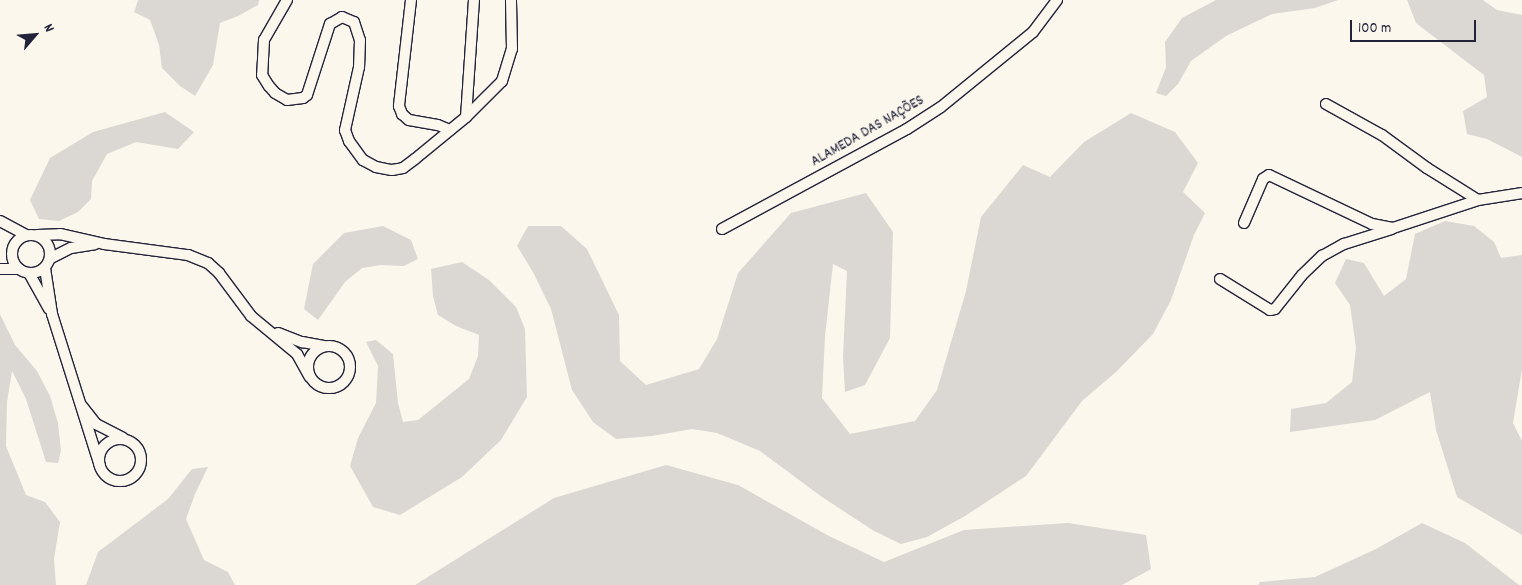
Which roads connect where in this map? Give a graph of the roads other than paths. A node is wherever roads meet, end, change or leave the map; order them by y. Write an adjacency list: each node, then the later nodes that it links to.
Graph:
1 (281, 0): 7 (street)
2 (287, 0): 7 (street)
3 (411, 0): 10 (street)
4 (474, 0): 9 (street)
5 (511, 0): 9 (street)
6 (1057, 0): 16 (street, ALAMEDA DAS NAÇÕES)
7 (278, 14): 10 (street)
8 (1326, 104): 12 (street)
9 (466, 117): 10 (street)
10 (450, 130)
11 (1522, 193): 12 (street)
12 (1478, 200): 15 (street)
13 (0, 220): 17 (street)
14 (1244, 223): 15 (street)
15 (1393, 228): 25 (street)
16 (722, 229)
17 (26, 235): 18 (street); 21 (street)
18 (37, 235): 19 (street); 20 (street)
19 (104, 244): 20 (street); 27 (street)
20 (50, 258): 22 (street)
21 (18, 268): 23 (street); 24 (street)
22 (45, 268): 24 (street); 26 (street)
23 (0, 269)
24 (29, 273): 26 (street)
25 (1220, 279)
26 (52, 314): 30 (street)
27 (266, 327): 28 (street); 29 (street)
28 (327, 346): 29 (street); 29 (street)
29 (310, 378)
30 (82, 405): 31 (street); 32 (street)
31 (124, 439): 32 (street); 32 (street)
32 (100, 466)

